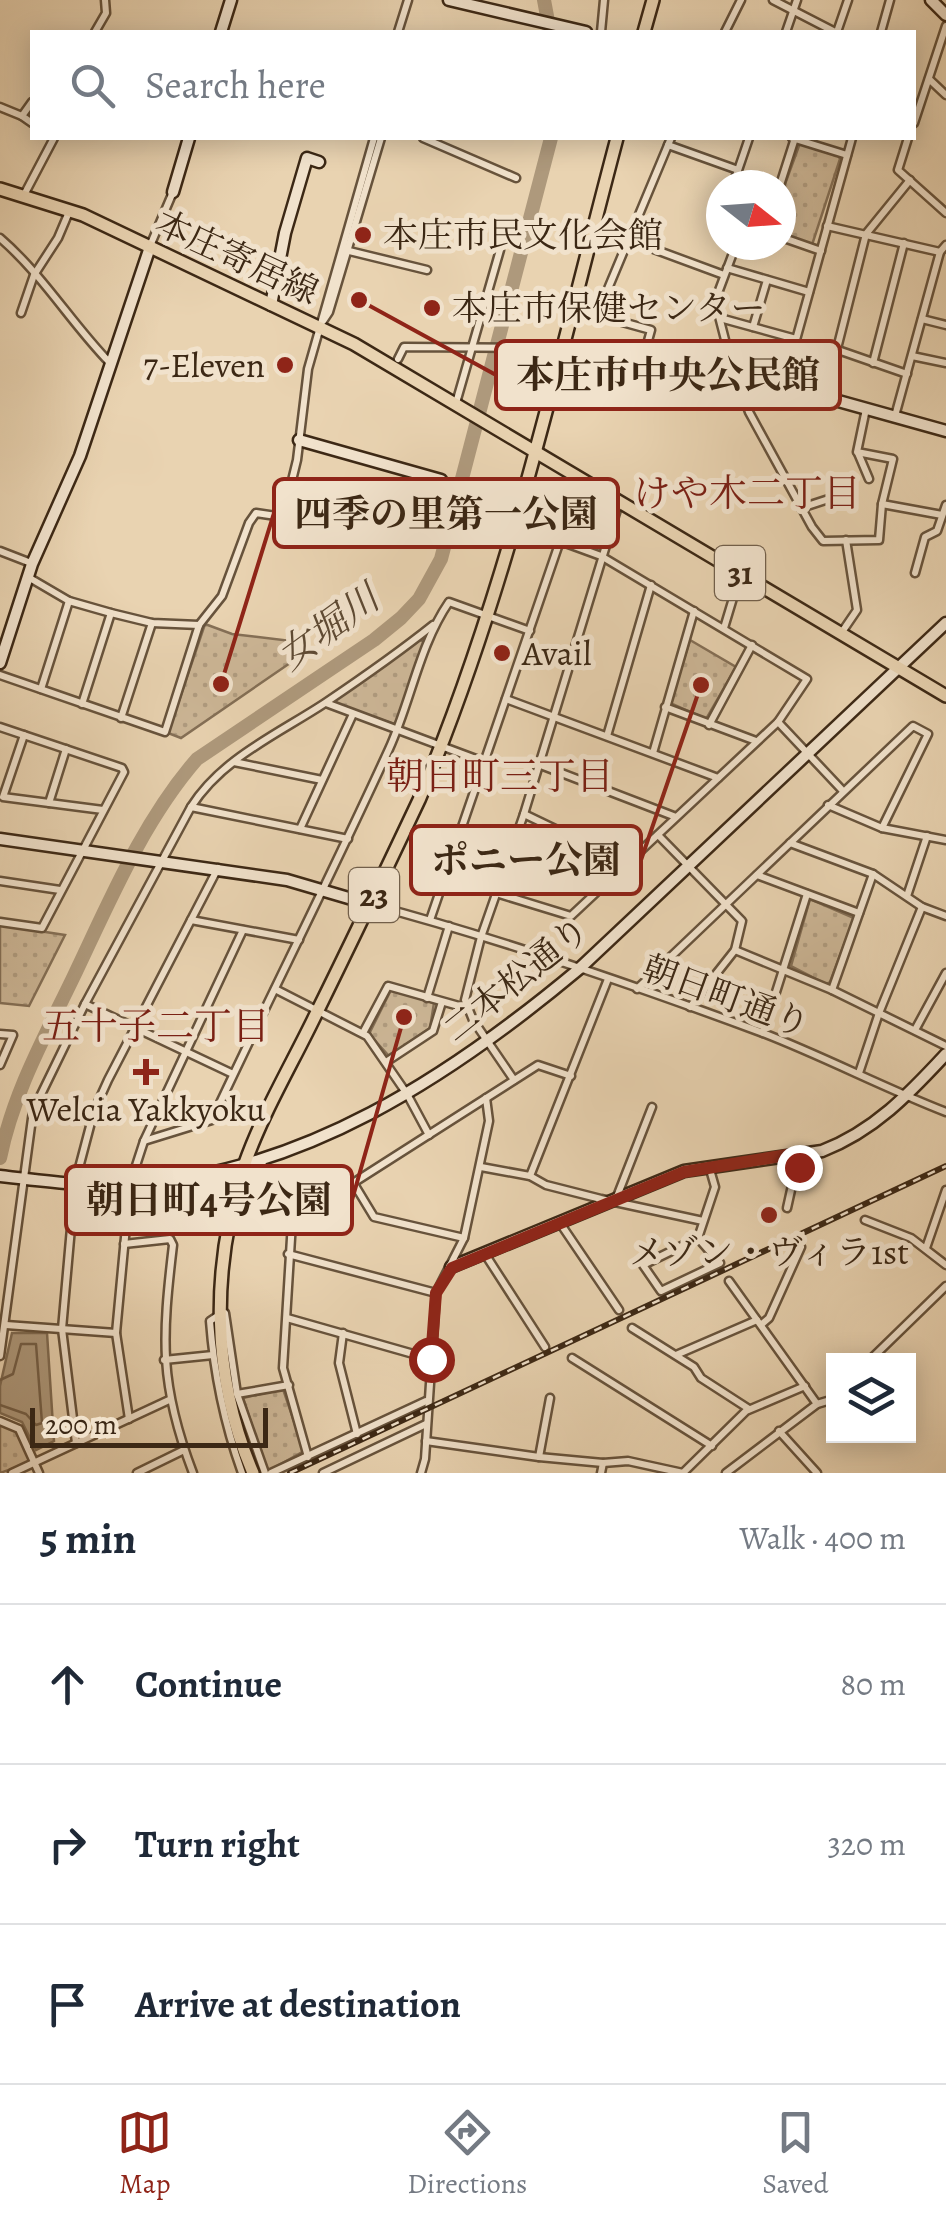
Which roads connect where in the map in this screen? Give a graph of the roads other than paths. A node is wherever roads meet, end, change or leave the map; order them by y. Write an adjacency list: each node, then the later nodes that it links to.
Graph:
1 (106, 0): 16 (street)
2 (231, 0): 17 (street)
3 (408, 0): 18 (street)
4 (449, 0): 19 (street)
5 (604, 0): 20 (street)
6 (653, 0): 21 (main road)
7 (741, 0): 22 (street)
8 (772, 0): 13 (street)
9 (797, 0): 13 (street)
10 (848, 0): 25 (street)
11 (890, 0): 26 (street)
12 (931, 0): 14 (street)
13 (794, 11): 23 (street); 24 (street)
14 (946, 16)
15 (946, 26): 27 (street)
16 (96, 30)
17 (222, 30)
18 (399, 30)
19 (577, 30)
20 (601, 30)
21 (645, 30)
22 (726, 30)
23 (787, 30)
24 (832, 30)
25 (837, 30)
26 (882, 30)
27 (928, 78): 28 (street); 32 (street)
28 (946, 95)
29 (30, 105): 31 (street)
30 (0, 107): 31 (street)
31 (22, 116): 33 (street)
32 (916, 116)
33 (30, 121)
34 (53, 140): 54 (street)
35 (189, 140): 53 (street)
36 (377, 140): 66 (street)
37 (428, 140): 50 (street)
38 (615, 140): 58 (main road, 23)
39 (748, 140): 48 (street)
40 (799, 140): 49 (street)
41 (802, 140): 45 (street)
42 (851, 140): 45 (street)
43 (907, 140): 51 (street)
44 (669, 141): 47 (street); 61 (street)
45 (847, 155): 57 (street)
46 (319, 162): 75 (street)
47 (731, 170)
48 (738, 170)
49 (786, 170)
50 (516, 178)
51 (910, 180): 55 (street); 59 (street)
52 (0, 189): 54 (main road, 本庄寄居線 / 31)
53 (173, 192): 64 (street)
54 (24, 195): 56 (main road, 本庄寄居線 / 31)
55 (945, 207)
56 (70, 211): 64 (main road, 本庄寄居線 / 31); 71 (street)
57 (827, 226): 59 (street); 68 (street)
58 (593, 227): 61 (street); 83 (main road, 23)
59 (866, 234): 63 (street); 85 (street)
60 (0, 238): 71 (street)
61 (628, 238): 72 (street); 86 (street)
62 (796, 243): 68 (street)
63 (904, 244): 65 (street); 89 (street)
64 (150, 247): 75 (main road, 本庄寄居線 / 31); 91 (street)
65 (943, 249): 78 (street)
66 (344, 250): 70 (street); 80 (street)
67 (500, 250): 84 (street)
68 (820, 250): 74 (street)
69 (730, 260): 72 (street)
70 (427, 270)
71 (36, 271): 76 (street); 91 (street)
72 (726, 271): 73 (street); 77 (street)
73 (767, 280): 74 (street); 81 (street)
74 (809, 292): 82 (street)
75 (271, 305): 80 (main road, 本庄寄居線 / 31)
76 (20, 313)
77 (720, 318): 81 (street); 92 (street)
78 (922, 319): 79 (street); 87 (street)
79 (946, 325)
80 (320, 326): 96 (main road, 本庄寄居線 / 31); 100 (street)
81 (754, 327): 82 (street)
82 (796, 340): 94 (street)
83 (560, 348): 84 (street); 86 (street); 101 (main road, 23)
84 (475, 349): 88 (street); 96 (street)
85 (838, 350): 89 (street); 95 (street)
86 (644, 356): 92 (street)
87 (912, 356): 90 (street); 93 (street)
88 (398, 360)
89 (873, 362): 93 (street)
90 (946, 363)
91 (110, 364): 114 (street)
92 (734, 372): 94 (street); 109 (street)
93 (907, 374): 98 (street)
94 (784, 383): 95 (street)
95 (825, 396): 97 (street)
96 (457, 404): 101 (main road, 本庄寄居線 / 31)
97 (866, 408): 98 (street); 102 (street)
98 (895, 416): 99 (street)
99 (946, 431)
100 (299, 440): 104 (street); 123 (street)
101 (534, 450): 106 (main road, 31); 122 (main road, 23)
102 (857, 452): 103 (street); 107 (street)
103 (869, 479)
104 (441, 480)
105 (850, 492): 109 (street)
106 (620, 502): 113 (street); 116 (main road, 31)
107 (882, 504): 110 (street); 111 (street)
108 (946, 505): 110 (street)
109 (801, 508): 111 (street)
110 (942, 516): 115 (street)
111 (846, 540): 129 (street)
112 (0, 551): 114 (street)
113 (601, 556): 118 (street); 128 (street); 141 (street)
114 (32, 564): 117 (street)
115 (915, 573)
116 (741, 574): 127 (street); 129 (main road, 31)
117 (28, 576): 119 (street); 131 (street)
118 (651, 586): 120 (street); 148 (street)
119 (69, 601): 121 (street); 134 (street)
120 (694, 610): 127 (street); 139 (street)
121 (111, 613): 125 (street); 138 (street)
122 (488, 616): 126 (street); 128 (street); 150 (main road, 23)
123 (200, 623): 125 (street); 142 (street)
124 (946, 623): 132 (street, 二本松通り)
125 (152, 624): 142 (street)
126 (433, 626): 137 (street); 146 (street)
127 (724, 628): 130 (street)
128 (530, 631): 136 (street)
129 (841, 633): 132 (main road, 31)
130 (752, 645): 143 (street); 144 (street)
131 (0, 663)
132 (900, 668): 135 (main road, 31); 153 (street, 二本松通り)
133 (0, 675): 134 (street)
134 (41, 690): 138 (street)
135 (946, 696)
136 (506, 699): 141 (street); 155 (street)
137 (325, 703): 140 (street); 154 (street)
138 (82, 704): 142 (street)
139 (666, 707): 144 (street); 152 (street)
140 (353, 714): 146 (street); 158 (street)
141 (553, 716): 148 (street); 156 (street)
142 (121, 718)
143 (778, 722): 149 (street); 153 (street)
144 (709, 724): 149 (street)
145 (0, 726): 147 (street)
146 (397, 730): 150 (street); 171 (street)
147 (24, 734): 151 (street); 160 (street)
148 (606, 736): 152 (street)
149 (756, 741): 157 (street)
150 (442, 748): 155 (street); 187 (main road, 23)
151 (66, 749): 160 (street); 163 (street)
152 (653, 753): 157 (street)
153 (807, 754): 159 (street); 177 (street, 二本松通り)
154 (233, 762): 158 (street); 162 (street)
155 (484, 762): 193 (street)
156 (538, 764): 164 (street); 165 (street)
157 (718, 778): 165 (street)
158 (322, 780): 167 (street)
159 (843, 791): 161 (street); 166 (street)
160 (49, 803): 163 (street)
161 (828, 805): 166 (street); 173 (street)
162 (191, 807): 167 (street); 175 (street)
163 (102, 810): 174 (street)
164 (524, 814): 176 (street); 184 (street)
165 (676, 817): 168 (street)
166 (882, 828): 169 (street)
167 (300, 829): 171 (street)
168 (658, 835): 176 (street); 177 (street)
169 (927, 836): 172 (street); 186 (street)
170 (0, 839): 174 (street)
171 (348, 839): 183 (street)
172 (946, 840)
173 (790, 844): 179 (street); 180 (street)
174 (81, 850): 175 (street); 182 (street)
175 (159, 860): 178 (street); 209 (street)
176 (626, 863): 184 (street)
177 (689, 866): 188 (street); 200 (street, 二本松通り)
178 (218, 868): 183 (street); 192 (street)
179 (873, 874): 186 (street); 190 (street)
180 (756, 875): 185 (street); 188 (street)
181 (0, 880): 182 (street)
182 (60, 890): 194 (street)
183 (324, 891): 187 (street); 198 (street)
184 (496, 893): 197 (street)
185 (807, 894): 190 (street); 201 (street)
186 (907, 896): 189 (street)
187 (369, 904): 193 (street, 朝日町通り); 212 (main road, 23)
188 (726, 904): 199 (street); 205 (street)
189 (922, 907): 191 (street); 213 (street)
190 (859, 913): 206 (street)
191 (946, 916)
192 (191, 920): 196 (street); 214 (street)
193 (430, 920): 195 (street, 朝日町通り)
194 (0, 922)
195 (449, 926): 197 (street, 朝日町通り); 207 (street)
196 (243, 930): 198 (street); 221 (street)
197 (480, 937): 200 (street, 朝日町通り); 210 (street)
198 (300, 940): 204 (street)
199 (736, 950): 201 (street); 211 (street)
200 (579, 969): 203 (street, 朝日町通り); 219 (street, 二本松通り)
201 (786, 970): 206 (street); 217 (street)
202 (946, 973): 215 (street)
203 (608, 979): 205 (street, 朝日町通り); 227 (street)
204 (276, 989): 212 (street); 226 (street)
205 (636, 989): 211 (street, 朝日町通り)
206 (832, 990): 213 (street)
207 (427, 998): 208 (street); 216 (street)
208 (442, 1002): 210 (street); 223 (street)
209 (85, 1004): 214 (street); 243 (street)
210 (466, 1008): 219 (street)
211 (689, 1008): 217 (street, 朝日町通り)
212 (317, 1012): 216 (street); 238 (main road, 23)
213 (879, 1012): 215 (street); 225 (street)
214 (135, 1028): 221 (street); 244 (street)
215 (915, 1030): 220 (street)
216 (364, 1033): 223 (street)
217 (763, 1033): 225 (street, 朝日町通り)
218 (0, 1034): 224 (street)
219 (487, 1042): 228 (street); 229 (street, 二本松通り)
220 (946, 1046)
221 (186, 1052): 226 (street); 235 (street)
222 (946, 1054): 230 (street)
223 (386, 1062): 229 (street)
224 (0, 1065)
225 (859, 1073): 230 (street, 朝日町通り)
226 (233, 1074): 235 (street)
227 (571, 1076): 228 (street); 242 (street)
228 (514, 1080): 231 (street)
229 (407, 1094): 234 (street); 237 (street, 二本松通り)
230 (907, 1095): 233 (street, 朝日町通り); 236 (street)
231 (486, 1098): 234 (street); 240 (street)
232 (652, 1107): 248 (street)
233 (946, 1112)
234 (429, 1135): 246 (street)
235 (144, 1141): 245 (street)
236 (799, 1153): 239 (street); 249 (street)
237 (260, 1159): 238 (street, 二本松通り); 252 (street)
238 (245, 1164): 245 (street, 二本松通り); 266 (main road, 23)
239 (708, 1166): 248 (street); 250 (street)
240 (481, 1167): 242 (street); 254 (street)
241 (0, 1176): 243 (street, 二本松通り)
242 (530, 1176): 248 (street)
243 (22, 1178): 244 (street, 二本松通り); 270 (street)
244 (75, 1183): 245 (street, 二本松通り); 272 (street)
245 (130, 1184): 256 (street)
246 (354, 1184): 252 (street); 254 (street)
247 (946, 1190): 258 (street)
248 (616, 1200): 250 (street); 253 (street)
249 (788, 1208)
250 (703, 1220): 255 (street)
251 (865, 1220): 258 (street)
252 (292, 1222): 259 (street)
253 (560, 1223): 260 (street); 267 (street)
254 (464, 1238): 262 (street)
255 (698, 1238): 255 (street)
256 (124, 1244): 274 (street); 282 (street)
257 (801, 1248): 269 (street)
258 (926, 1248): 261 (street)
259 (288, 1254): 265 (street); 268 (street)
260 (485, 1254): 262 (street); 275 (street)
261 (946, 1265)
262 (452, 1268): 265 (street)
263 (729, 1280): 269 (street)
264 (946, 1286): 276 (street)
265 (436, 1293): 281 (street)
266 (219, 1309): 278 (street); 285 (main road, 23)
267 (618, 1310)
268 (287, 1318): 273 (street); 283 (street)
269 (760, 1322): 279 (street); 284 (street)
270 (6, 1325): 272 (street); 277 (street)
271 (632, 1328): 279 (street)
272 (62, 1329): 274 (street); 298 (street)
273 (343, 1333): 281 (street); 296 (street)
274 (116, 1334): 292 (street)
275 (544, 1347)
276 (877, 1353)
277 (0, 1356)
278 (213, 1356): 282 (street); 311 (street)
279 (675, 1356): 291 (street)
280 (572, 1358): 299 (street)
281 (431, 1359): 288 (street)
282 (164, 1360): 287 (street)
283 (289, 1386): 285 (street); 302 (street)
284 (805, 1386): 290 (street); 291 (street)
285 (233, 1396): 312 (main road, 23); 313 (street)
286 (550, 1398): 301 (street)
287 (169, 1400): 292 (street); 300 (street)
288 (427, 1401): 294 (street); 296 (street)
289 (826, 1401): 290 (street)
290 (817, 1404): 295 (street)
291 (749, 1409): 299 (street)
292 (128, 1418): 298 (street)
293 (0, 1421): 304 (street)
294 (426, 1424): 297 (street); 306 (street)
295 (780, 1432): 319 (street); 320 (street)
296 (357, 1434): 302 (street)
297 (426, 1441): 301 (street); 315 (street)
298 (76, 1443): 304 (street)
299 (712, 1446): 318 (street)
300 (184, 1450): 309 (street); 310 (street)
301 (539, 1456): 303 (street)
302 (308, 1457): 313 (street)
303 (568, 1460): 305 (street); 316 (street)
304 (34, 1462): 307 (street); 308 (street)
305 (602, 1463): 317 (street); 318 (street)
306 (333, 1471): 314 (street)
307 (12, 1473)
308 (40, 1473)
309 (137, 1473)
310 (193, 1473)
311 (242, 1473)
312 (253, 1473)
313 (268, 1473)
314 (323, 1473)
315 (421, 1473)
316 (565, 1473)
317 (601, 1473)
318 (683, 1473)
319 (726, 1473)
320 (817, 1473)

